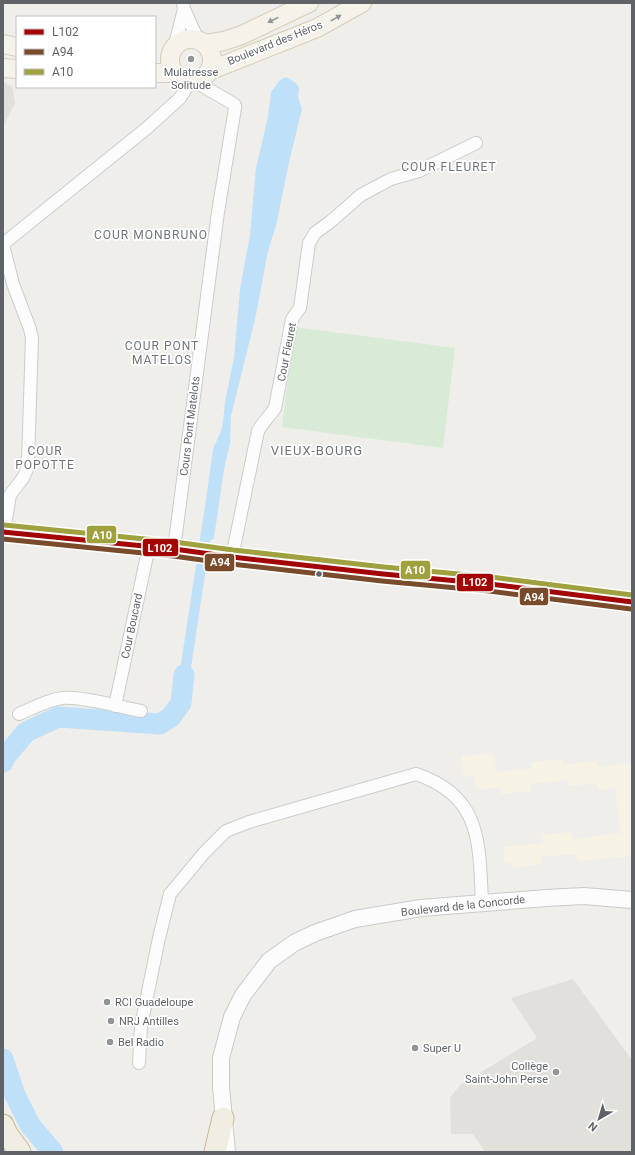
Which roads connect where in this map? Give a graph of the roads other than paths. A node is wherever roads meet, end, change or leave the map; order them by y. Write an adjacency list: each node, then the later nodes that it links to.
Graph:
1 (308, 3): 4 (main road, Boulevard des Héros, one-way to 4)
2 (362, 3): 12 (main road, Boulevard des Héros, one-way to 2)
3 (183, 6): 4 (street); 7 (street)
4 (202, 42): 7 (main road); 12 (main road)
5 (3, 44): 6 (main road)
6 (16, 47)
7 (174, 47): 8 (main road); 12 (main road)
8 (156, 52)
9 (3, 68): 10 (main road)
10 (16, 69)
11 (156, 73): 12 (main road, Boulevard des Héros)
12 (191, 79): 14 (street); 17 (street, Cours Pont Matelots)
13 (476, 143): 18 (street, Cour Fleuret)
14 (3, 244): 15 (street)
15 (4, 532): 16 (main road)
16 (150, 546): 17 (main road); 20 (street, Cour Boucard)
17 (182, 551): 18 (main road)
18 (224, 556): 19 (main road)
19 (632, 602)
20 (115, 706): 21 (street); 22 (street)
21 (141, 711)
22 (19, 714)
23 (632, 900): 24 (main road, Boulevard de la Concorde)
24 (482, 902): 25 (street); 26 (main road, Boulevard de la Concorde)
25 (139, 1063)
26 (223, 1114): 29 (highway); 30 (main road, Boulevard de la Concorde)
27 (3, 1125): 28 (highway)
28 (20, 1152)
29 (215, 1152)
30 (227, 1152)

